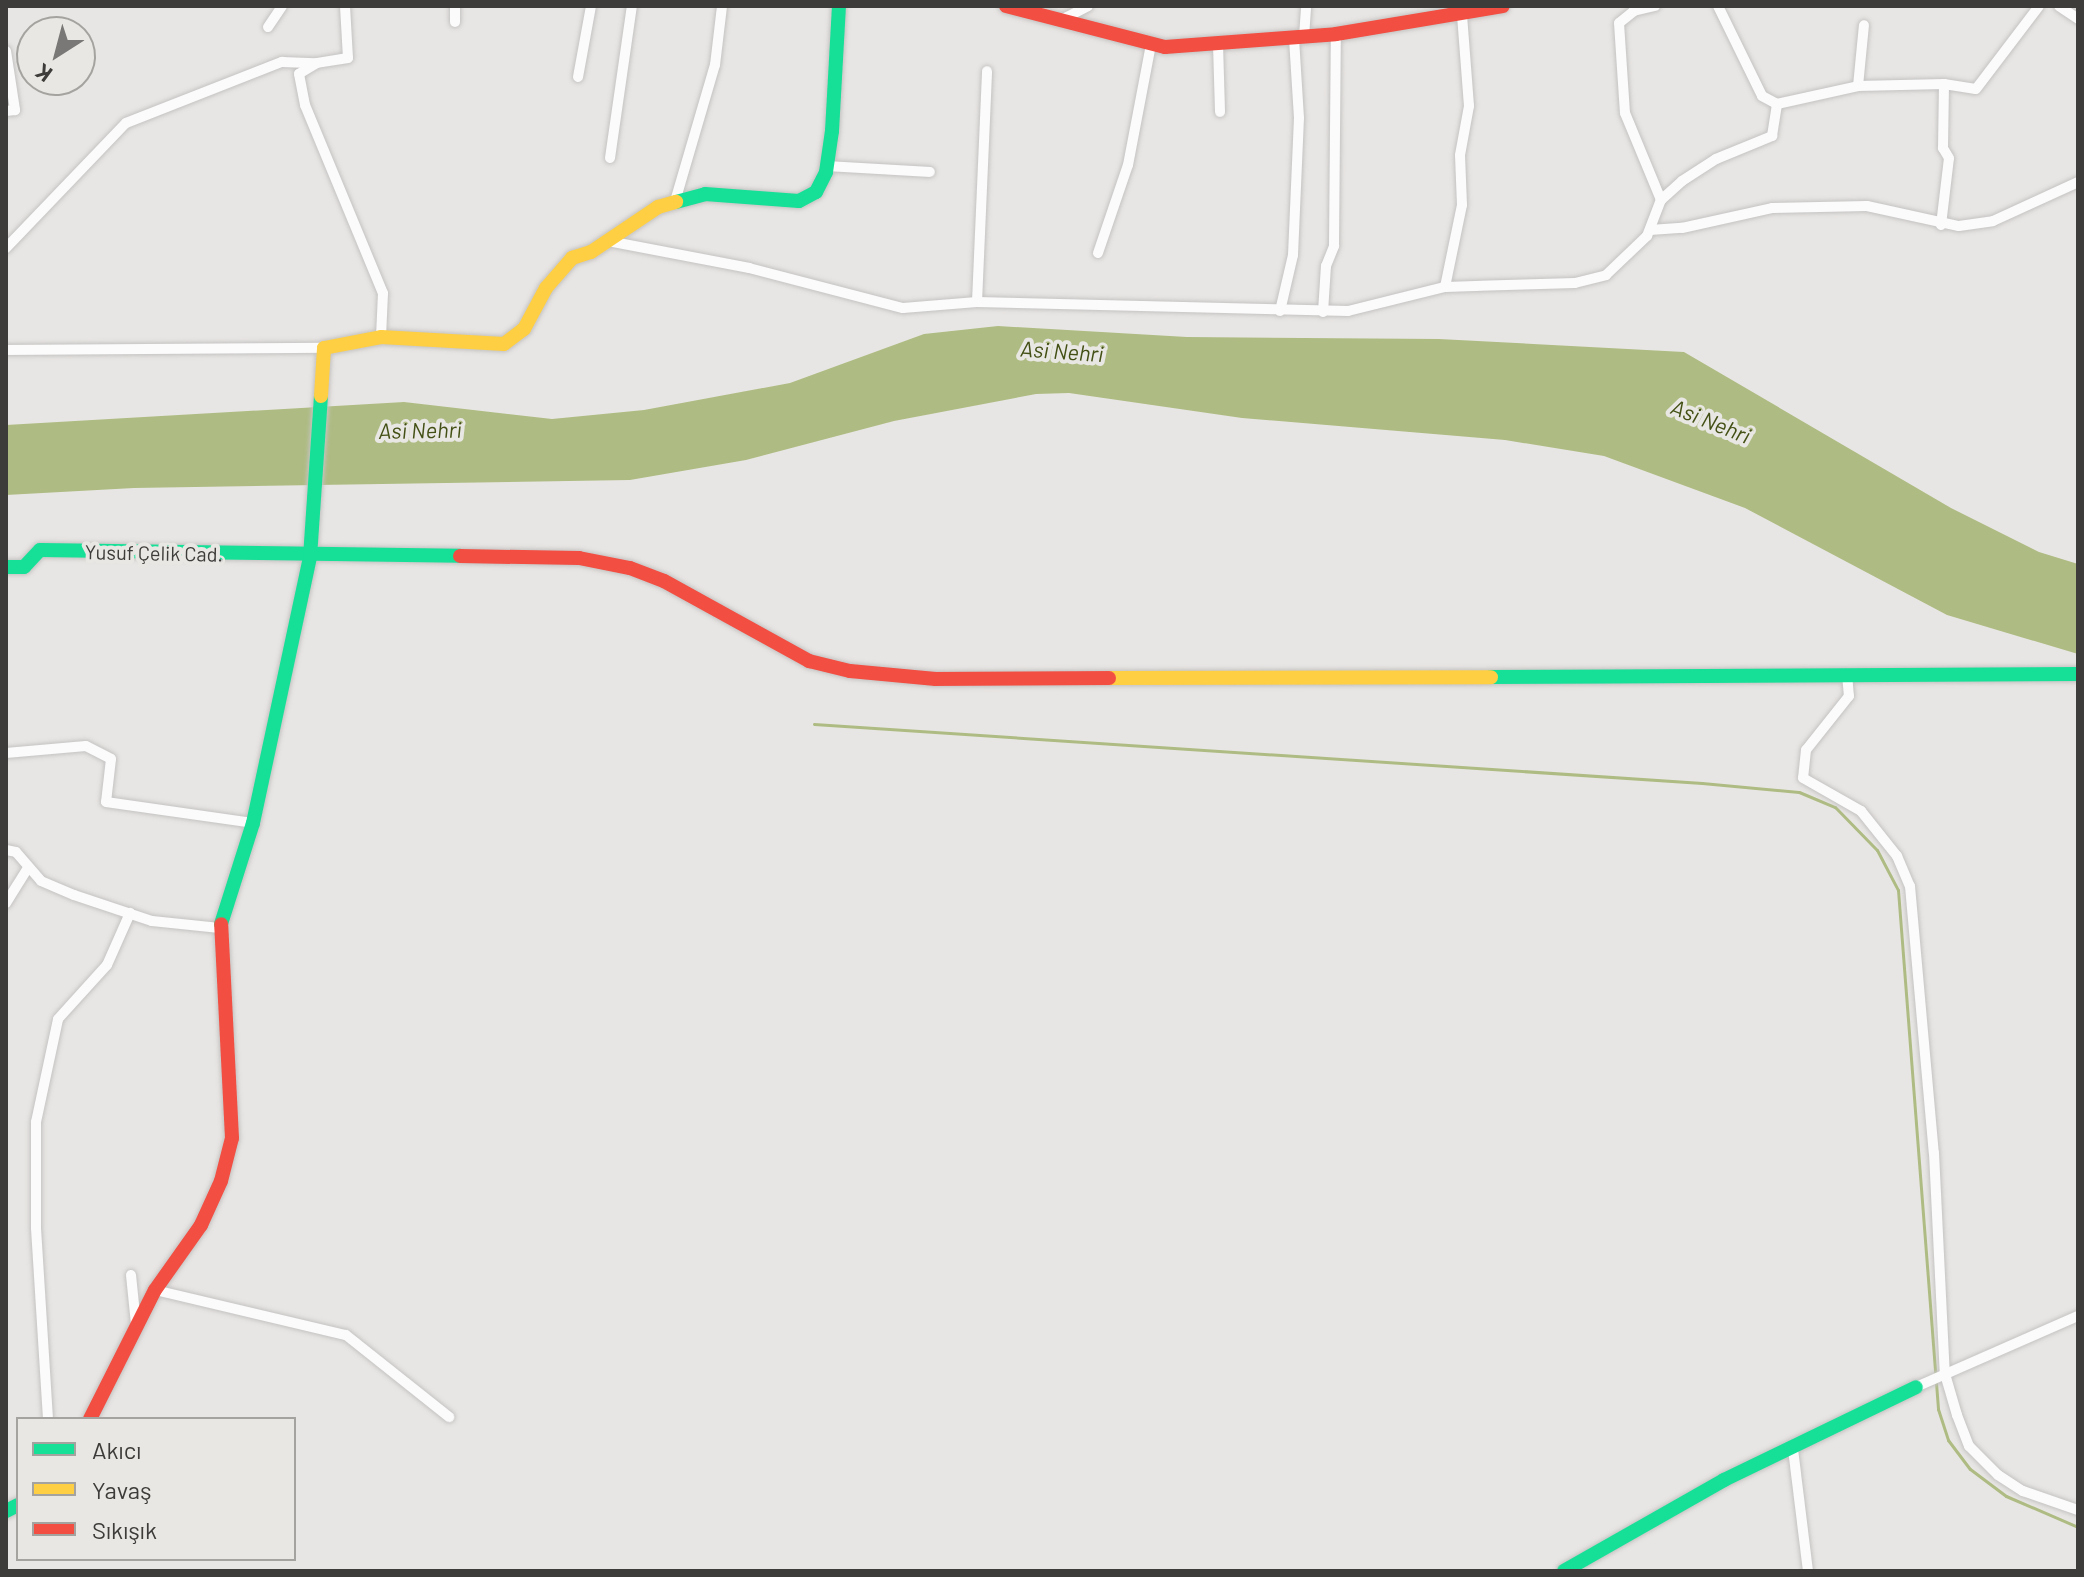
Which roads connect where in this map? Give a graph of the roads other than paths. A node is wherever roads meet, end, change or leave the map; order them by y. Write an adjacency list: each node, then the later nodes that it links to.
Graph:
1 (282, 6): 23 (street)
2 (345, 6): 29 (street)
3 (455, 6): 19 (street)
4 (591, 6): 31 (street)
5 (632, 6): 37 (street)
6 (722, 6): 41 (street)
7 (839, 6): 38 (street)
8 (1006, 6): 20 (street)
9 (1088, 6): 20 (street)
10 (1306, 6): 25 (street)
11 (1503, 6): 17 (street)
12 (1620, 6): 21 (street)
13 (1655, 6): 21 (street)
14 (1718, 6): 34 (street)
15 (2039, 6): 32 (street)
16 (2059, 6): 18 (street)
17 (1462, 16): 24 (street); 48 (street)
18 (2078, 19)
19 (455, 22)
20 (1055, 22): 26 (street)
21 (1619, 23): 42 (street)
22 (1864, 25): 33 (street)
23 (268, 27)
24 (1336, 34): 25 (street); 51 (street)
25 (1299, 38): 27 (street); 50 (street)
26 (1151, 44): 27 (street); 47 (street)
27 (1218, 44): 36 (street)
28 (6, 51): 35 (street)
29 (317, 63): 46 (street); 52 (street)
30 (987, 71): 49 (street)
31 (578, 77)
32 (1944, 84): 33 (street); 43 (street)
33 (1858, 86): 34 (street)
34 (1777, 104): 42 (street)
35 (6, 111)
36 (1220, 112)
37 (610, 158)
38 (827, 166): 39 (street); 41 (street)
39 (930, 172)
40 (2078, 182): 43 (street)
41 (676, 198): 45 (street)
42 (1661, 200): 44 (street)
43 (1941, 225): 44 (street)
44 (1650, 230): 48 (street)
45 (608, 241): 49 (street); 52 (street)
46 (6, 248)
47 (1098, 253)
48 (1445, 287): 51 (street)
49 (977, 302): 50 (street)
50 (1280, 311): 51 (street)
51 (1323, 312)
52 (381, 337): 54 (street)
53 (6, 350): 54 (street)
54 (324, 352): 55 (street)
55 (311, 550): 56 (street, Yusuf Çelik Cad.); 57 (street, Yusuf Çelik Cad.); 60 (street)
56 (6, 567)
57 (1847, 674): 58 (street, Yusuf Çelik Cad.); 70 (street)
58 (2078, 674)
59 (6, 753): 60 (street)
60 (253, 823): 65 (street)
61 (6, 850): 62 (street)
62 (27, 870): 63 (street); 64 (street)
63 (6, 903)
64 (130, 913): 65 (street); 72 (street)
65 (220, 928): 67 (street)
66 (131, 1275): 69 (street)
67 (155, 1290): 69 (street); 74 (street)
68 (2078, 1316): 70 (street)
69 (136, 1334): 73 (street)
70 (1945, 1374): 71 (street); 76 (street)
71 (1916, 1387): 75 (street)
72 (48, 1417)
73 (91, 1417)
74 (449, 1417)
75 (1793, 1449): 77 (street); 78 (street)
76 (2078, 1510)
77 (1564, 1571)
78 (1808, 1571)

